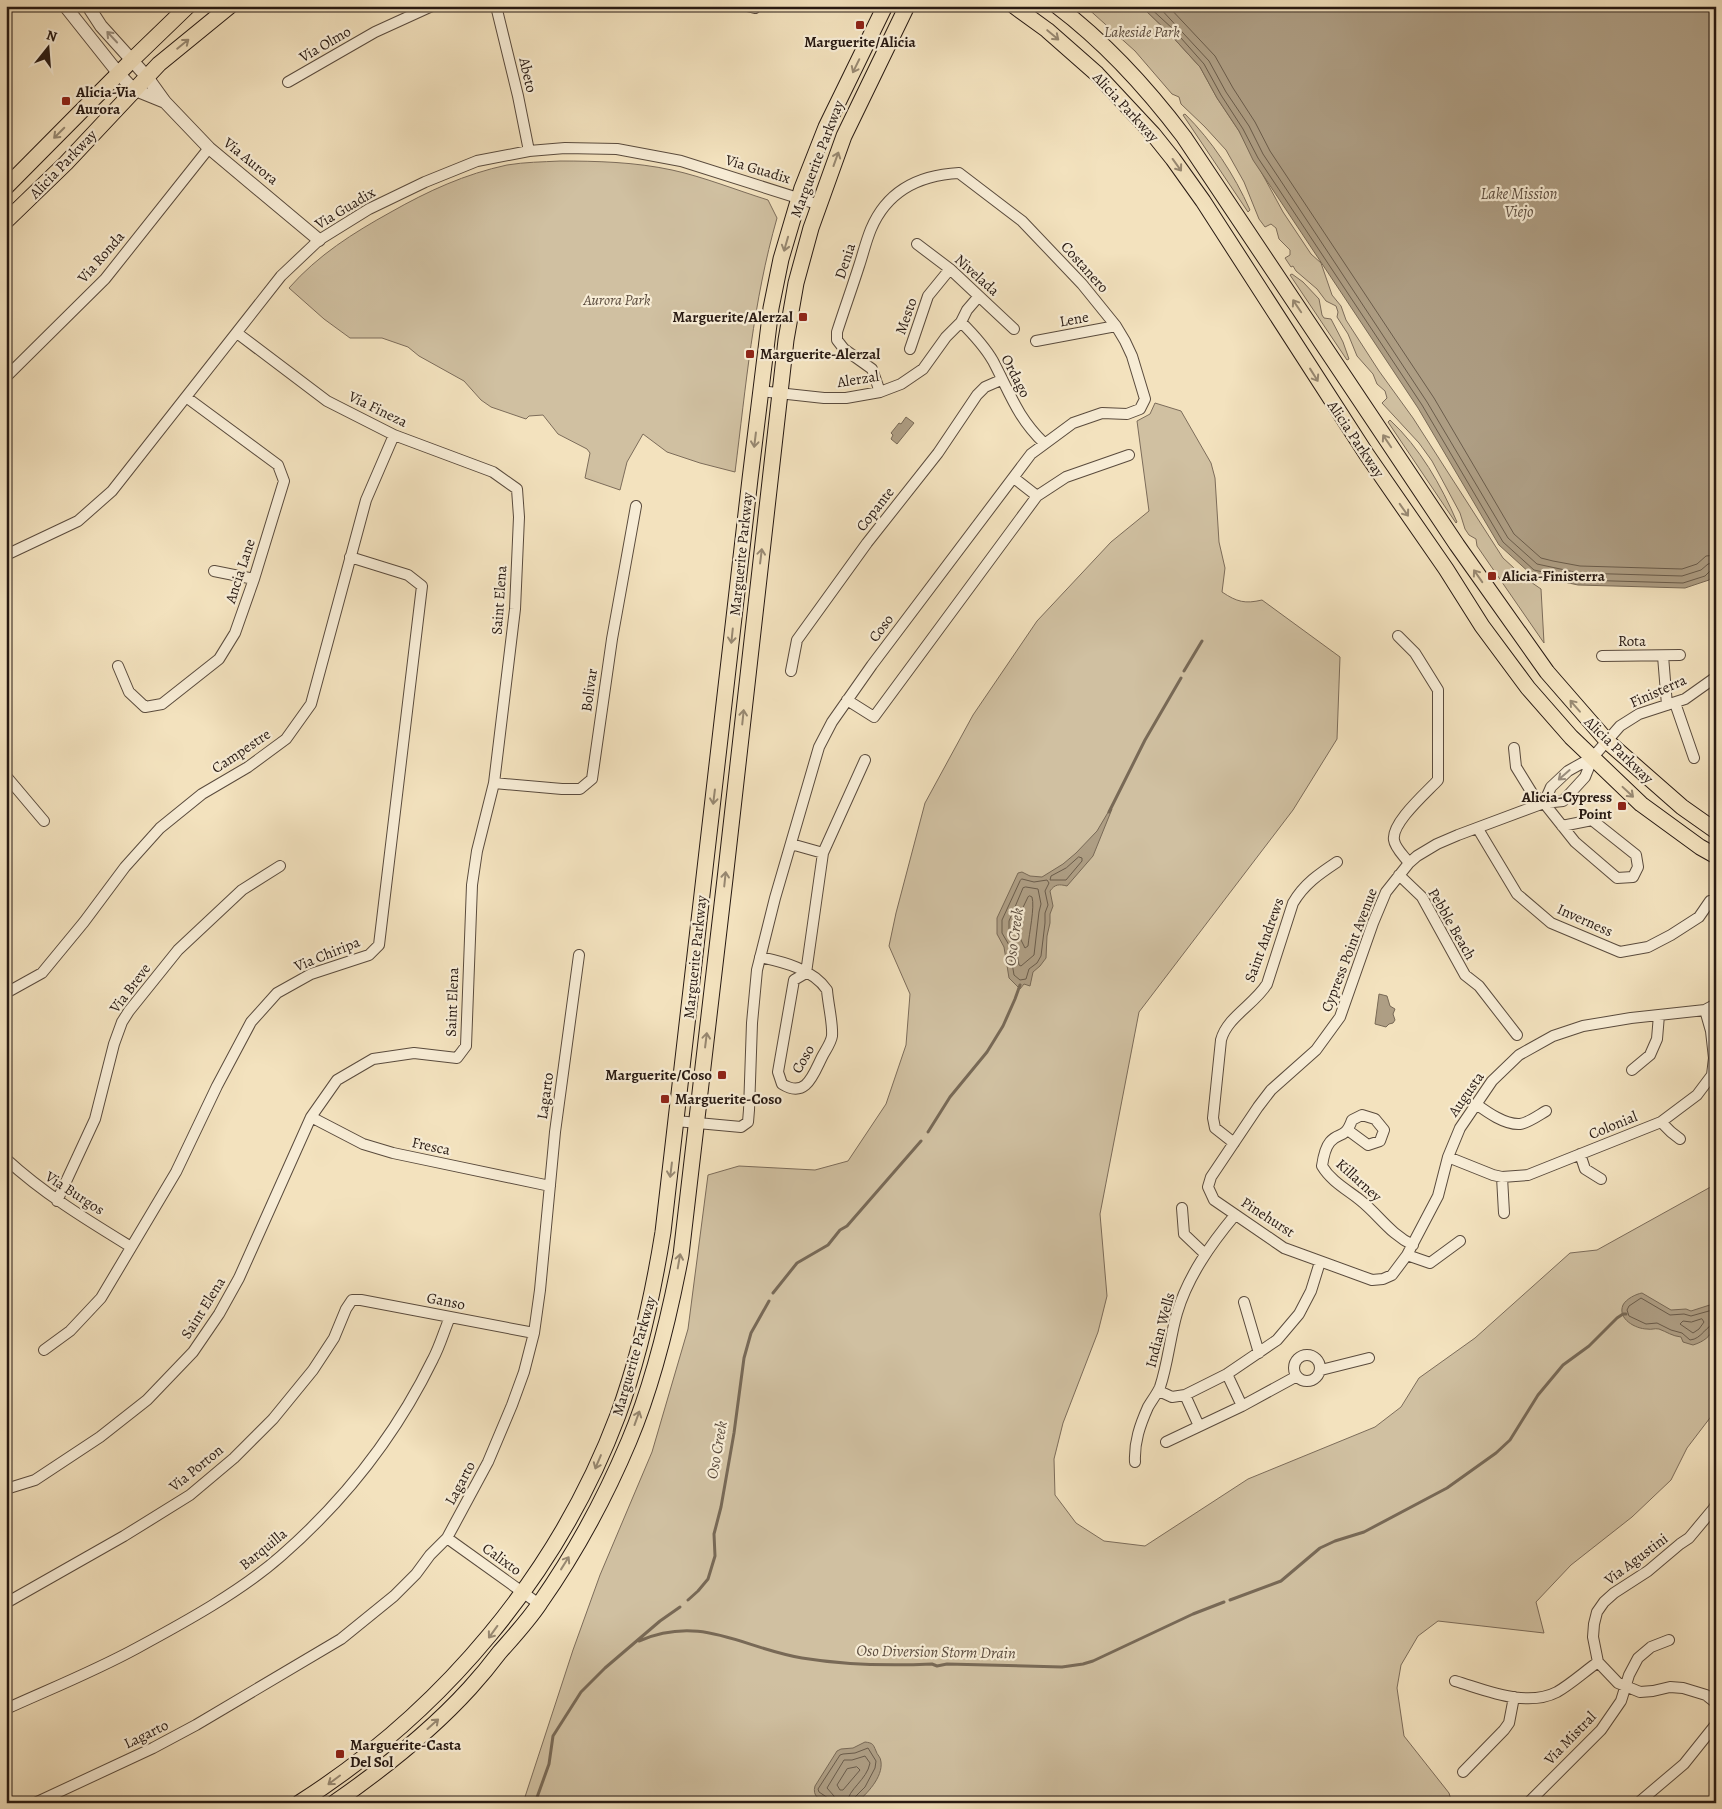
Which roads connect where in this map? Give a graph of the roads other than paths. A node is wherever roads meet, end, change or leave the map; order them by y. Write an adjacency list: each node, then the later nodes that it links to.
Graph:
1 (65, 6): 12 (street, Via Aurora)
2 (88, 6): 11 (street, Via Aurora, one-way to 2)
3 (188, 6): 11 (main road, Alicia Parkway)
4 (230, 6): 13 (main road, Alicia Parkway, one-way to 4)
5 (432, 6): 14 (street, Via Olmo)
6 (496, 6): 18 (street, Abeto)
7 (885, 6): 21 (main road, Marguerite Parkway, one-way to 21)
8 (907, 6): 22 (main road, Marguerite Parkway, one-way to 8)
9 (1014, 6): 63 (main road, Alicia Parkway, one-way to 63)
10 (1057, 6): 61 (main road, Alicia Parkway, one-way to 10)
11 (132, 60): 12 (main road, Alicia Parkway); 13 (street, Via Aurora)
12 (119, 74): 15 (street, Via Aurora); 20 (main road, Alicia Parkway, one-way to 20)
13 (147, 77): 15 (main road, Alicia Parkway); 16 (street, Via Aurora)
14 (288, 82)
15 (133, 89): 16 (street, Via Aurora); 23 (main road, Alicia Parkway)
16 (165, 102): 17 (street, Via Aurora)
17 (209, 148): 24 (street, Via Aurora); 34 (street, Via Ronda)
18 (529, 151): 21 (street, Via Guadix); 24 (street, Via Guadix)
19 (959, 173): 29 (street, Costanero); 37 (street, Denia)
20 (6, 187)
21 (799, 197): 22 (street, Via Guadix); 36 (main road, Marguerite Parkway, one-way to 36)
22 (820, 205): 38 (main road, Marguerite Parkway)
23 (6, 221)
24 (319, 240): 31 (street, Via Guadix)
25 (917, 244): 26 (street, Nivelada)
26 (950, 269): 27 (street, Nivelada); 33 (street, Mesto)
27 (979, 296): 28 (street, Alerzal); 30 (street, Nivelada)
28 (961, 322): 35 (street, Ordago); 37 (street, Alerzal)
29 (1116, 326): 32 (street, Lene); 40 (street, Costanero)
30 (1014, 329)
31 (237, 334): 39 (street, Via Guadix); 41 (street, Via Fineza)
32 (1036, 341)
33 (910, 349)
34 (6, 377)
35 (1001, 380): 42 (street, Ordago); 57 (street, Copante)
36 (760, 391): 38 (street, Alerzal); 94 (main road, Marguerite Parkway, one-way to 94)
37 (880, 392): 38 (street, Alerzal)
38 (780, 394): 96 (main road, Marguerite Parkway, one-way to 38)
39 (186, 397): 48 (street, Via Guadix); 51 (street, Ancia Lane)
40 (1140, 409): 42 (street, Coso)
41 (394, 435): 45 (street, Via Fineza); 49 (street, Campestre)
42 (1044, 443): 44 (street, Coso)
43 (1129, 455): 46 (street)
44 (1014, 478): 46 (street); 59 (street, Coso)
45 (518, 489): 67 (street, Saint Elena)
46 (1037, 496): 59 (street)
47 (636, 506): 67 (street, Bolivar)
48 (6, 555)
49 (350, 557): 84 (street, Campestre); 113 (street, Via Chiripa)
50 (214, 571): 51 (street)
51 (254, 579): 56 (street, Ancia Lane)
52 (1398, 636): 77 (street)
53 (1602, 656): 54 (street, Rota)
54 (1663, 656): 55 (street, Rota); 60 (street, Rota)
55 (1680, 656)
56 (118, 666)
57 (792, 671)
58 (1716, 677): 60 (street, Finisterra)
59 (847, 700): 73 (street, Coso)
60 (1671, 704): 61 (street, Finisterra); 64 (street, Rota)
61 (1608, 742): 63 (street, Finisterra); 72 (main road, Alicia Parkway)
62 (1514, 748): 68 (street)
63 (1593, 757): 68 (street, one-way to 68); 68 (street, Cypress Point Avenue); 75 (main road, Alicia Parkway, one-way to 75)
64 (1694, 758)
65 (865, 760): 74 (street, Coso)
66 (6, 776): 69 (street)
67 (494, 784): 93 (street, Saint Elena)
68 (1544, 803): 70 (street); 71 (street, Cypress Point Avenue)
69 (44, 820)
70 (1562, 826): 70 (street)
71 (1478, 829): 77 (street, Cypress Point Avenue); 80 (street, Inverness)
72 (1716, 831)
73 (791, 844): 74 (street); 82 (street, Coso)
74 (823, 854): 83 (street, Coso)
75 (1716, 856)
76 (1337, 862): 99 (street, Saint Andrews)
77 (1408, 863): 79 (street, Cypress Point Avenue)
78 (280, 866): 107 (street, Via Breve)
79 (1399, 875): 88 (street, Pebble Beach); 99 (street, Cypress Point Avenue)
80 (1710, 901)
81 (578, 955): 105 (street, Lagarto)
82 (760, 957): 83 (street, Coso); 96 (street, Coso)
83 (806, 973): 83 (street, Coso)
84 (6, 993)
85 (1716, 1004): 86 (street, Augusta)
86 (1705, 1010): 87 (street, Augusta); 89 (street, Colonial)
87 (1659, 1015): 90 (street); 91 (street, Augusta)
88 (1517, 1035)
89 (1715, 1058): 95 (street, Colonial)
90 (1632, 1070)
91 (1476, 1104): 92 (street); 101 (street, Augusta)
92 (1546, 1112)
93 (311, 1116): 105 (street, Fresca); 133 (street, Saint Elena)
94 (676, 1122): 96 (street, Coso); 136 (main road, Marguerite Parkway, one-way to 136)
95 (1661, 1122): 98 (street); 100 (street, Colonial)
96 (696, 1123): 138 (main road, Marguerite Parkway, one-way to 96)
97 (1349, 1131): 112 (street, Killarney)
98 (1680, 1139)
99 (1234, 1143): 106 (street, Cypress Point Avenue)
100 (1580, 1154): 103 (street, Colonial); 104 (street)
101 (1448, 1157): 103 (street, Colonial); 112 (street, Augusta)
102 (6, 1159): 107 (street, Via Burgos)
103 (1502, 1177): 109 (street)
104 (1601, 1179)
105 (550, 1186): 120 (street, Lagarto)
106 (1208, 1187): 110 (street, Pinehurst)
107 (57, 1201): 113 (street, Via Burgos)
108 (1182, 1208): 114 (street)
109 (1504, 1213)
110 (1235, 1215): 114 (street, Indian Wells); 116 (street, Pinehurst)
111 (1460, 1241): 115 (street)
112 (1413, 1245): 115 (street, Augusta)
113 (131, 1247): 121 (street, Via Chiripa)
114 (1205, 1254): 127 (street, Indian Wells)
115 (1407, 1255): 116 (street, Augusta)
116 (1320, 1262): 122 (street)
117 (352, 1300): 119 (street, Ganso); 137 (street, Via Porton)
118 (1244, 1302): 122 (street)
119 (450, 1317): 120 (street, Ganso); 145 (street, Barquilla)
120 (534, 1333): 135 (street, Lagarto)
121 (44, 1350)
122 (1259, 1353): 125 (street)
123 (1369, 1358): 124 (street)
124 (1320, 1370): 126 (street); 126 (street)
125 (1227, 1374): 128 (street); 129 (street)
126 (1297, 1376): 129 (street)
127 (1159, 1390): 128 (street); 132 (street, Indian Wells)
128 (1185, 1395): 130 (street)
129 (1242, 1406): 130 (street)
130 (1199, 1426): 131 (street)
131 (1166, 1442)
132 (1135, 1462)
133 (6, 1489)
134 (1716, 1504): 140 (street, Via Agustini)
135 (447, 1538): 136 (street, Calixto); 149 (street, Lagarto)
136 (521, 1592): 138 (street, Calixto); 148 (main road, Marguerite Parkway, one-way to 148)
137 (6, 1603)
138 (539, 1604): 151 (main road, Marguerite Parkway, one-way to 138)
139 (1669, 1640): 142 (street, Via Mistral)
140 (1598, 1662): 142 (street); 143 (street)
141 (1455, 1681): 143 (street)
142 (1626, 1688): 144 (street); 152 (street, Via Mistral)
143 (1514, 1697): 147 (street)
144 (1716, 1703)
145 (6, 1709)
146 (1716, 1724): 153 (street)
147 (1463, 1772)
148 (316, 1798): 150 (main road, Marguerite Parkway)
149 (35, 1803)
150 (299, 1803)
151 (334, 1803)
152 (1528, 1803)
153 (1638, 1803)

